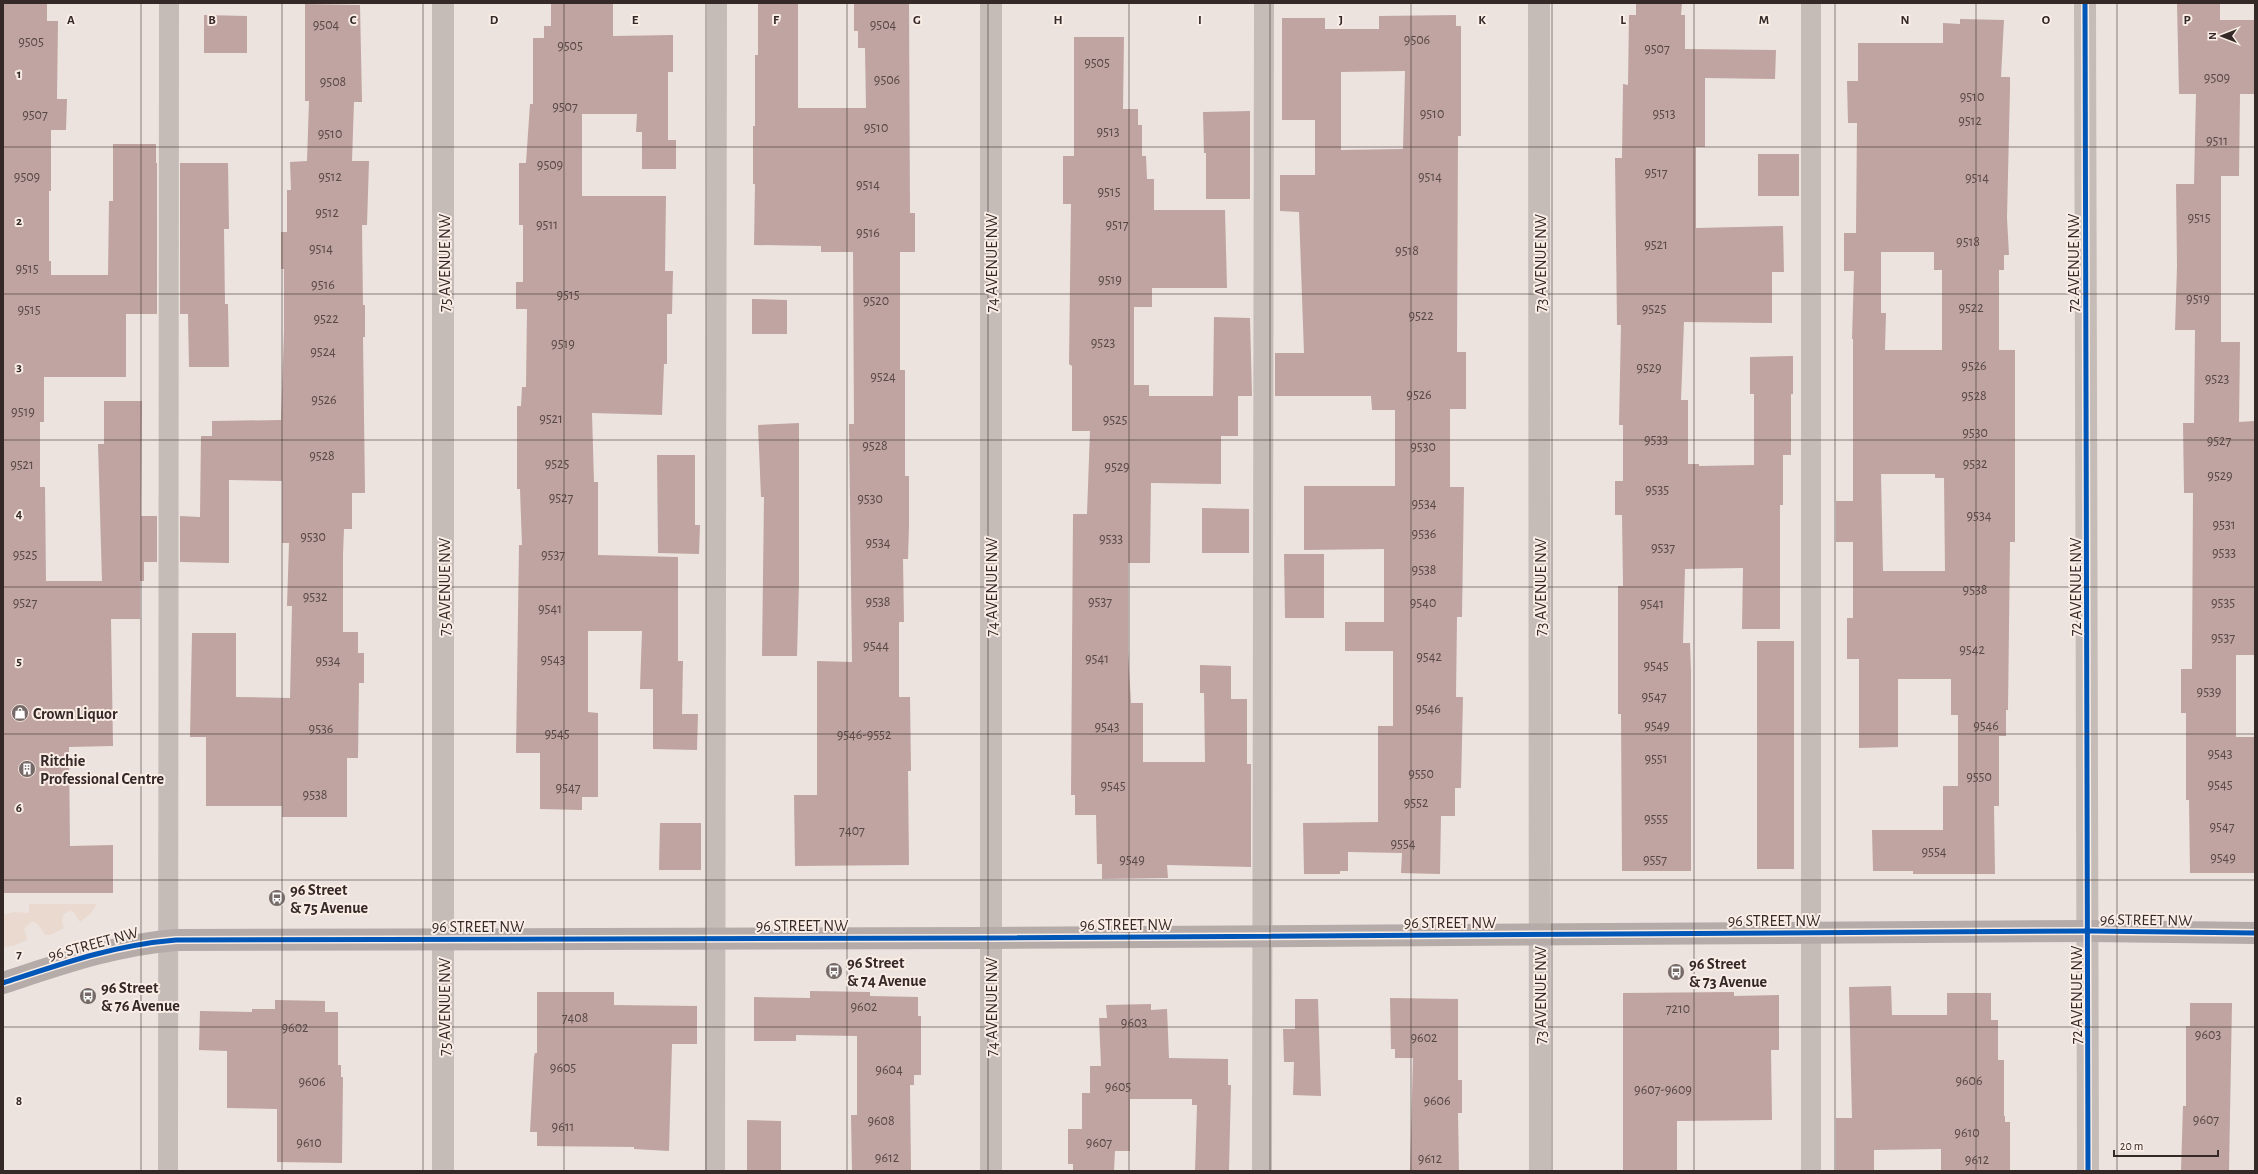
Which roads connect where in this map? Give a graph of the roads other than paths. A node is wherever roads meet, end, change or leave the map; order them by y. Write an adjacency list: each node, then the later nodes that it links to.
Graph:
1 (169, 3): 17 (lane)
2 (443, 3): 16 (street, 75 AVENUE NW)
3 (717, 3): 14 (lane)
4 (991, 3): 15 (street, 74 AVENUE NW)
5 (1264, 3): 13 (lane)
6 (1540, 3): 12 (street, 73 AVENUE NW)
7 (1811, 3): 10 (lane)
8 (2085, 3): 9 (street, 72 AVENUE NW)
9 (2089, 931): 10 (street, 96 STREET NW); 11 (street, 96 STREET NW); 26 (street, 72 AVENUE NW)
10 (1812, 932): 12 (street, 96 STREET NW); 25 (lane)
11 (2255, 933)
12 (1540, 934): 13 (street, 96 STREET NW); 24 (street, 73 AVENUE NW)
13 (1262, 936): 15 (street, 96 STREET NW); 23 (lane)
14 (716, 938): 15 (street, 96 STREET NW); 16 (street, 96 STREET NW); 21 (lane)
15 (991, 938): 22 (street, 74 AVENUE NW)
16 (444, 939): 17 (street, 96 STREET NW); 20 (street, 75 AVENUE NW)
17 (168, 940): 18 (street, 96 STREET NW); 19 (lane)
18 (3, 983)
19 (168, 1171)
20 (443, 1171)
21 (716, 1171)
22 (991, 1171)
23 (1262, 1171)
24 (1540, 1171)
25 (1811, 1171)
26 (2088, 1171)

